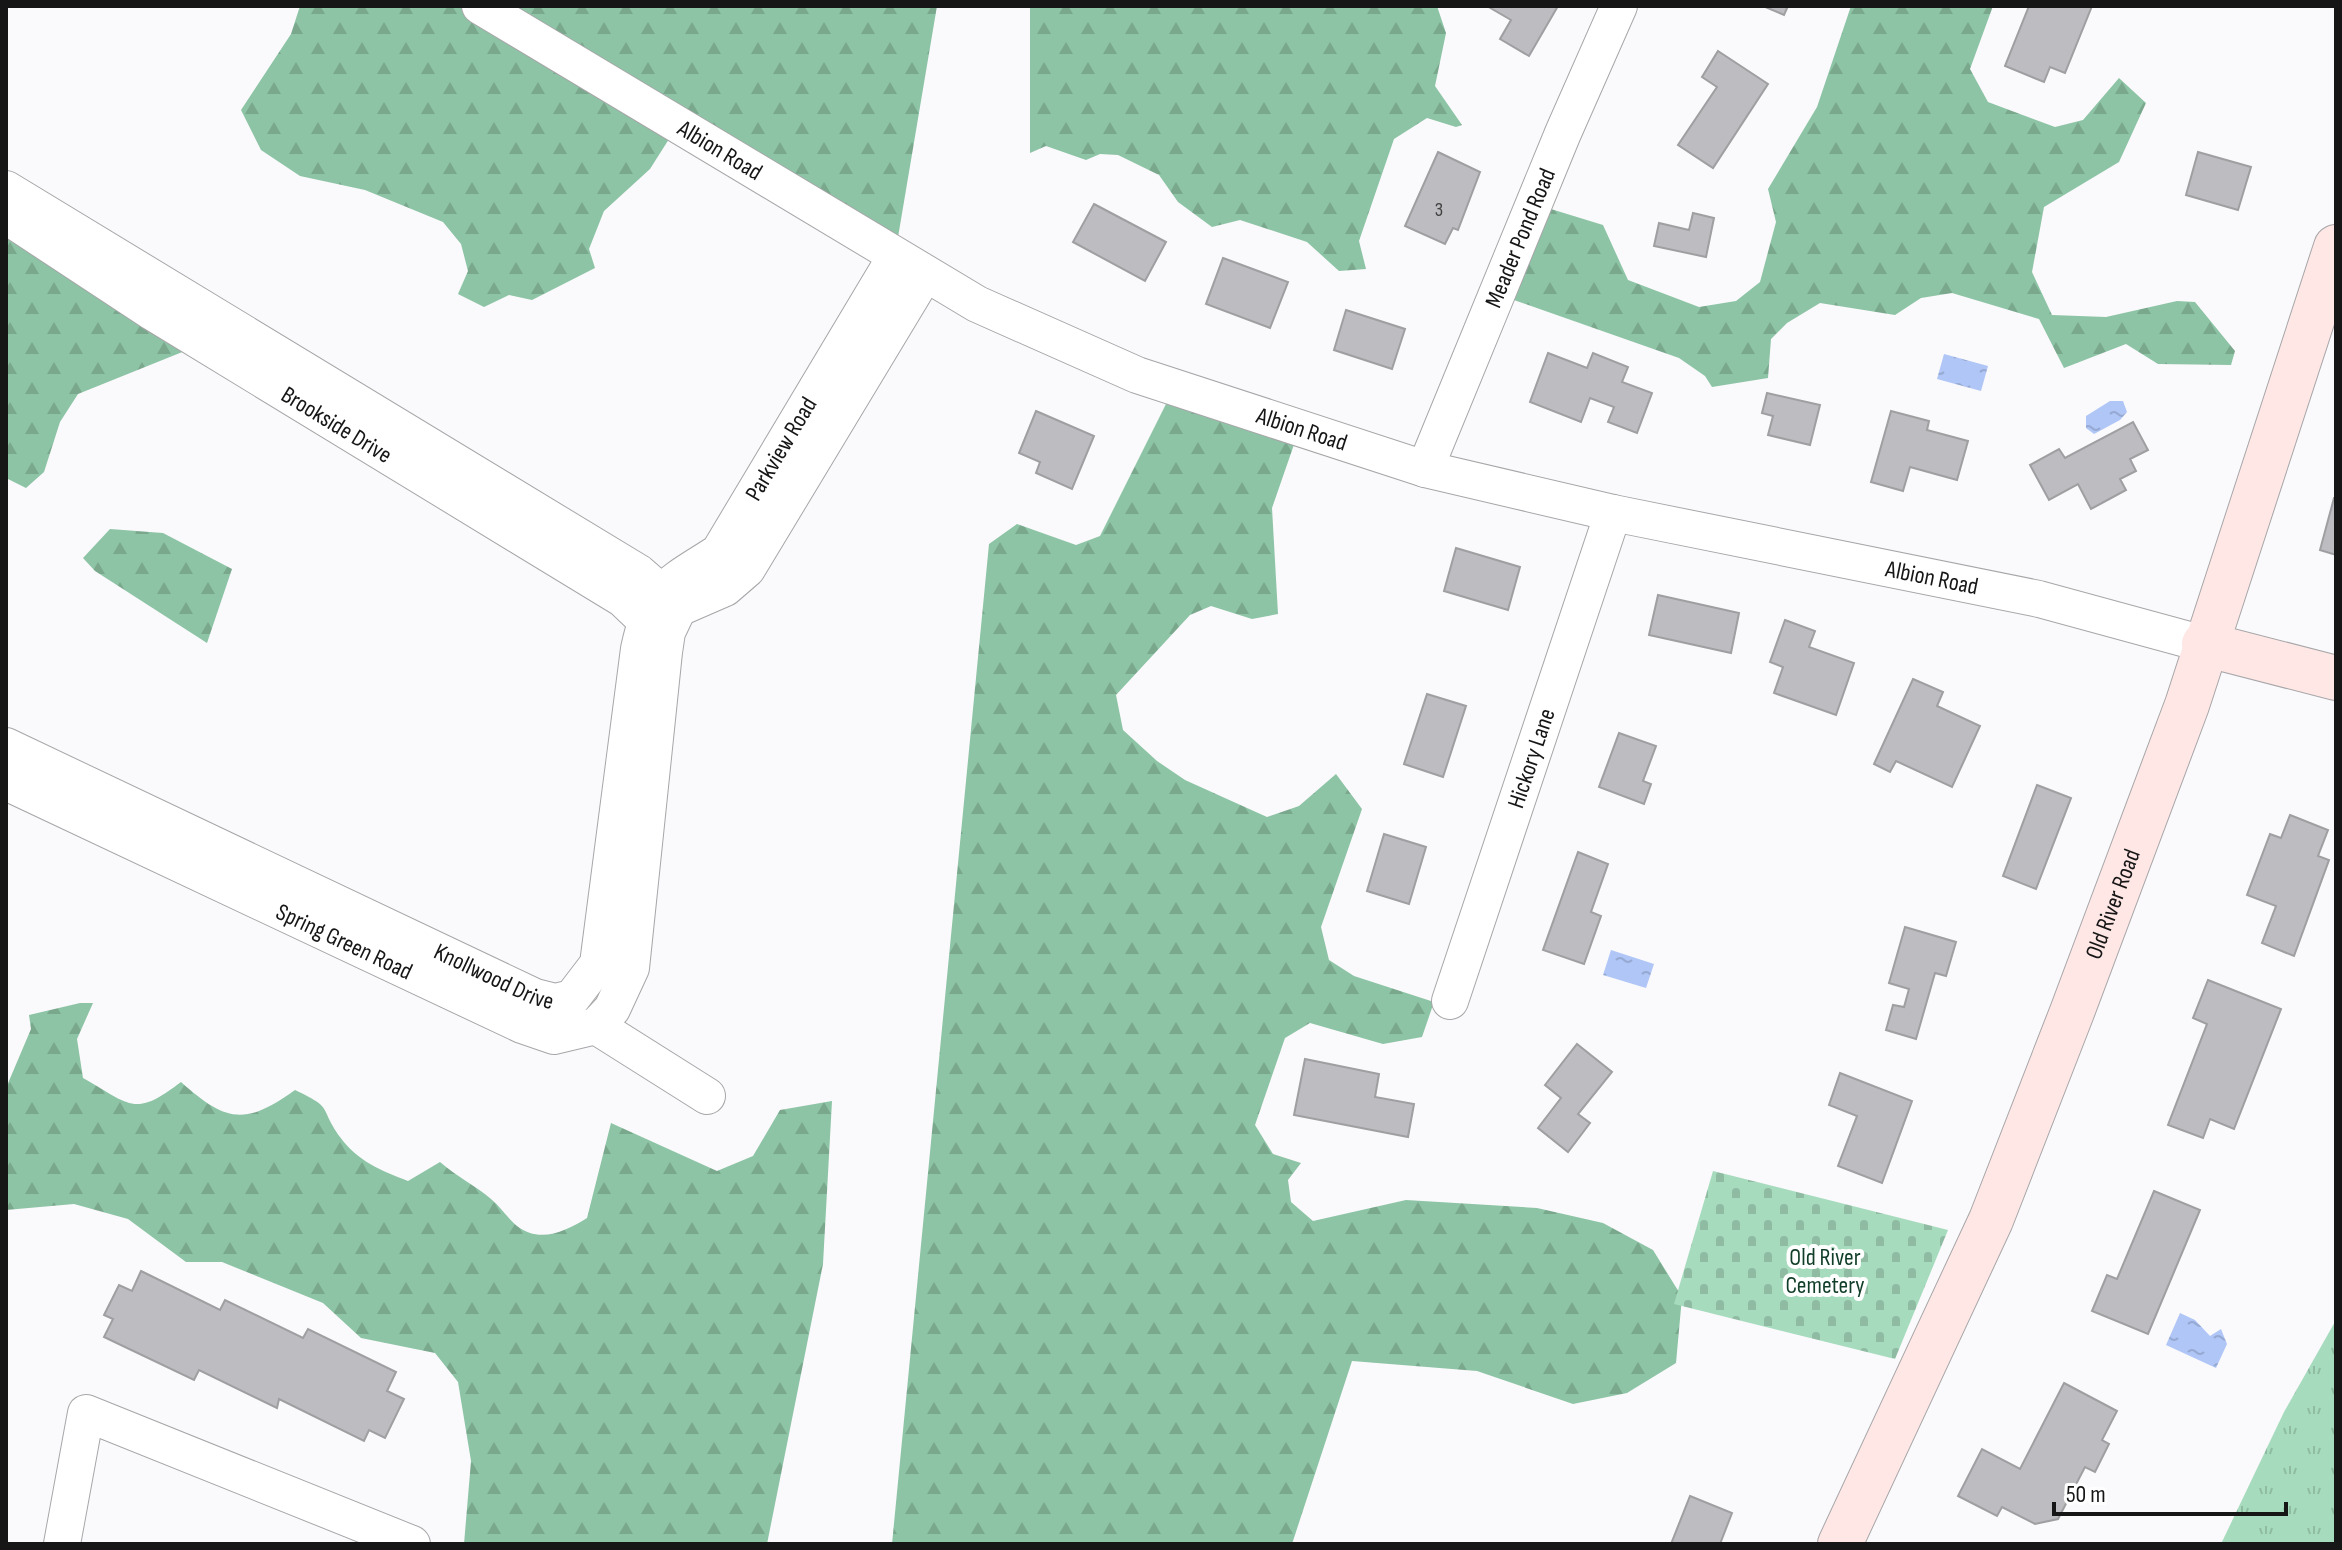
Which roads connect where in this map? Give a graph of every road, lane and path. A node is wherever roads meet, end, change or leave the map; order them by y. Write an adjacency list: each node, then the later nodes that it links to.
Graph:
1 (480, 6): 6 (street, Albion Road)
2 (1619, 6): 7 (street, Meader Pond Road)
3 (6, 189): 9 (street, Brookside Drive)
4 (6, 216): 9 (street, Brookside Drive)
5 (2336, 247): 10 (main road, Old River Road)
6 (911, 265): 7 (street, Albion Road); 9 (street, Parkview Road)
7 (1425, 469): 8 (street, Albion Road)
8 (1613, 513): 10 (street, Albion Road); 15 (street, Hickory Lane)
9 (663, 613): 14 (street, Knollwood Drive); 16 (street)
10 (2204, 644): 11 (main road); 20 (main road, Old River Road)
11 (2336, 678)
12 (6, 746): 14 (street, Spring Green Road)
13 (6, 782): 14 (street, Spring Green Road)
14 (103, 810): 16 (street, Spring Green Road)
15 (1450, 1001)
16 (596, 1026): 17 (street)
17 (707, 1096)
18 (62, 1544): 19 (street)
19 (412, 1544)
20 (1840, 1544)

